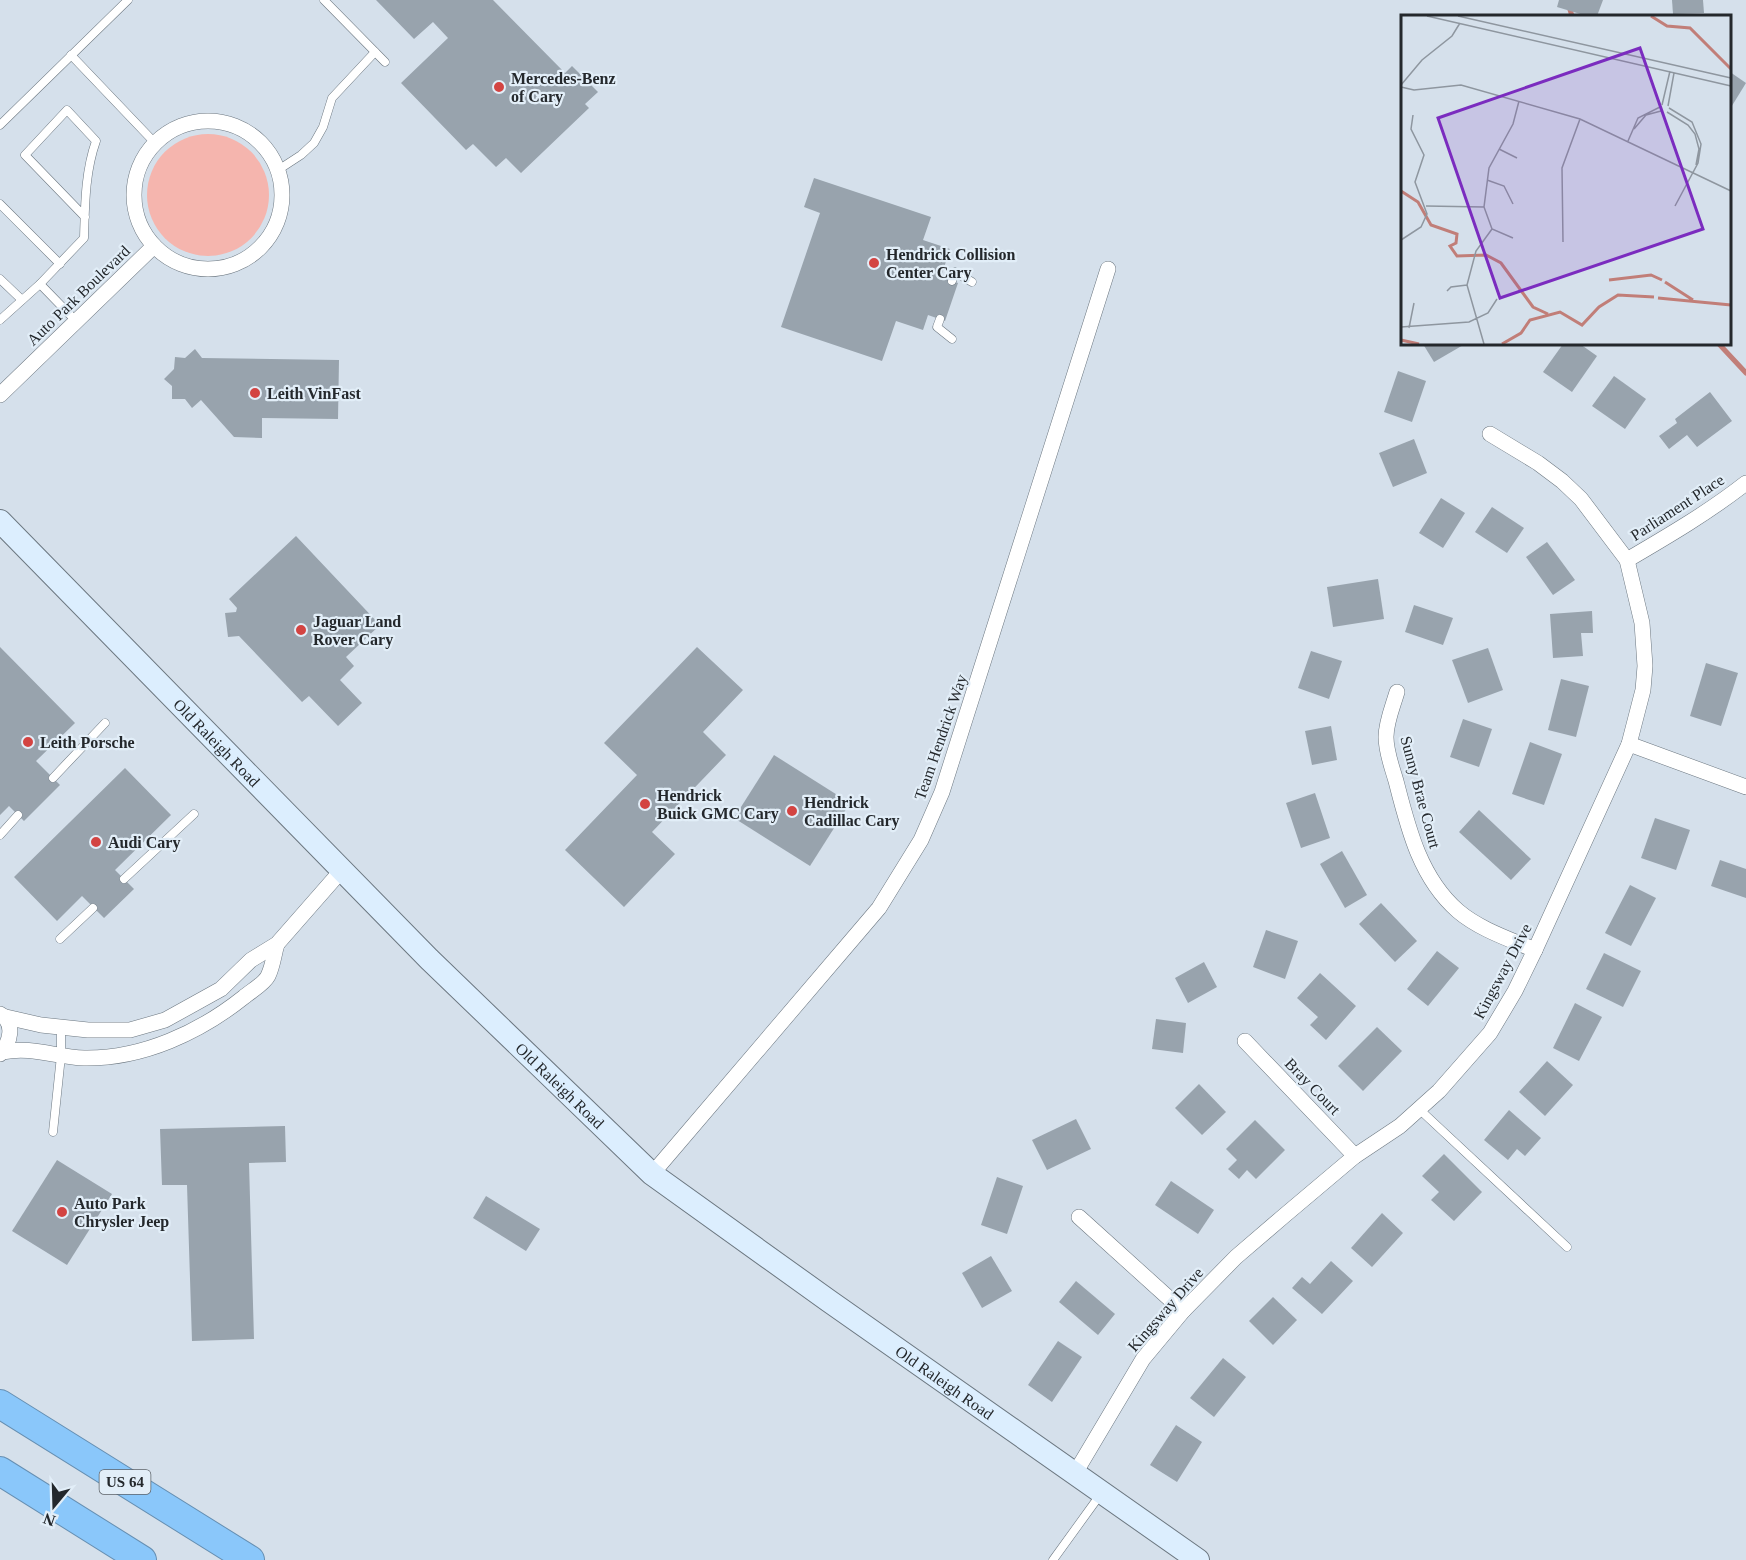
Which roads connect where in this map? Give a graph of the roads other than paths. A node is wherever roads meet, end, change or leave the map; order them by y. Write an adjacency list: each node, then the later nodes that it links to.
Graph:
1 (128, 0): 4 (lane)
2 (324, 0): 3 (lane)
3 (375, 52): 5 (lane); 8 (lane)
4 (71, 55): 6 (lane); 7 (lane)
5 (385, 62)
6 (0, 125)
7 (155, 143): 8 (street, Auto Park Boulevard); 11 (street, Auto Park Boulevard)
8 (278, 170): 11 (street, Auto Park Boulevard)
9 (0, 204): 12 (lane)
10 (85, 217): 10 (lane); 12 (lane)
11 (154, 246): 21 (street, Auto Park Boulevard)
12 (60, 264): 17 (lane)
13 (1108, 269): 50 (street, Team Hendrick Way)
14 (0, 279): 18 (lane)
15 (952, 281): 16 (lane)
16 (972, 282)
17 (40, 284): 18 (lane); 21 (lane)
18 (22, 300): 20 (lane)
19 (940, 319): 22 (lane)
20 (0, 320)
21 (76, 321): 23 (street, Auto Park Boulevard)
22 (952, 339)
23 (0, 395)
24 (1490, 434): 27 (street, Kingsway Drive)
25 (1746, 483): 27 (street, Parliament Place)
26 (0, 521): 36 (street, Old Raleigh Road)
27 (1626, 560): 30 (street, Kingsway Drive)
28 (1397, 692): 41 (street, Sunny Brae Court)
29 (105, 723): 31 (lane)
30 (1629, 744): 32 (street); 41 (street, Kingsway Drive)
31 (53, 778)
32 (1746, 787)
33 (194, 814): 37 (lane)
34 (18, 815): 35 (lane)
35 (0, 835)
36 (341, 871): 40 (street); 50 (street, Old Raleigh Road)
37 (124, 879)
38 (93, 908): 39 (lane)
39 (60, 939)
40 (276, 944): 43 (street); 46 (street)
41 (1535, 950): 47 (street, Kingsway Drive)
42 (3, 1016): 43 (street); 45 (street)
43 (61, 1028): 46 (lane)
44 (1245, 1041): 49 (street, Bray Court)
45 (1, 1053): 46 (street)
46 (61, 1056): 48 (lane)
47 (1419, 1109): 49 (street, Kingsway Drive); 52 (lane)
48 (53, 1131)
49 (1355, 1156): 53 (street, Kingsway Drive)
50 (652, 1174): 56 (street, Old Raleigh Road)
51 (1079, 1217): 53 (street)
52 (1567, 1247)
53 (1183, 1311): 56 (street, Kingsway Drive)
54 (0, 1404): 59 (highway, US 64)
55 (0, 1471): 58 (highway)
56 (1074, 1474): 57 (street, Old Raleigh Road)
57 (1101, 1494): 60 (lane); 61 (street, Old Raleigh Road)
58 (142, 1560)
59 (250, 1560)
60 (1053, 1560)
61 (1198, 1560)

